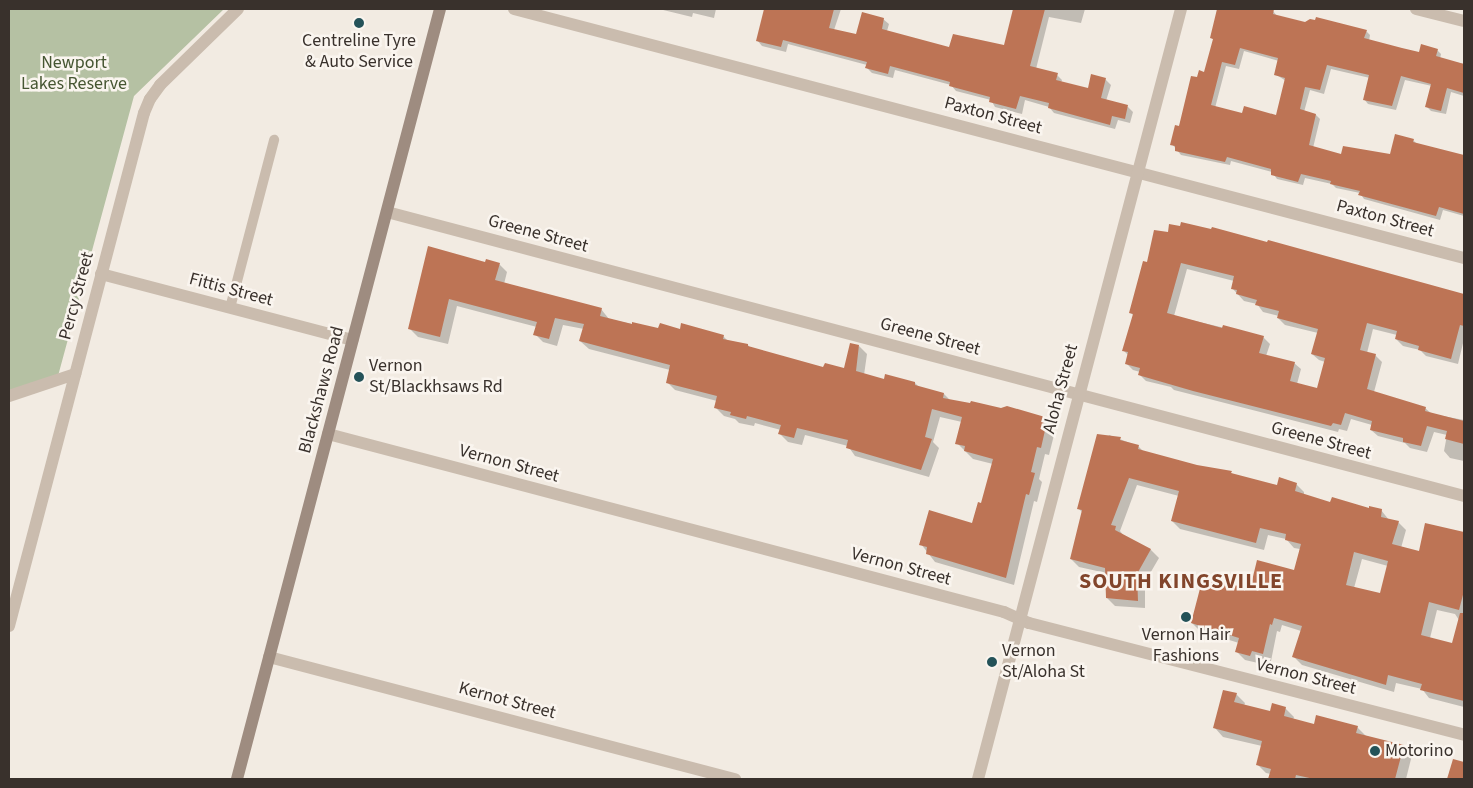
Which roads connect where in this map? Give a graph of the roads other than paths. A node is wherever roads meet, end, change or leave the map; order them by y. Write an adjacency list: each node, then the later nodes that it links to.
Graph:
1 (238, 9): 11 (street, Percy Street)
2 (440, 9): 9 (main road, Blackshaws Road)
3 (514, 9): 8 (street, Paxton Street)
4 (1181, 9): 8 (street, Aloha Street)
5 (1416, 9): 6 (street)
6 (1464, 22)
7 (274, 140): 12 (lane)
8 (1137, 172): 10 (street, Paxton Street); 15 (street, Aloha Street)
9 (387, 212): 13 (main road, Blackshaws Road); 15 (street, Greene Street)
10 (1464, 258)
11 (101, 274): 12 (street, Fittis Street); 14 (street, Percy Street)
12 (230, 308): 13 (street, Fittis Street)
13 (353, 340): 17 (main road, Blackshaws Road)
14 (75, 374): 16 (street); 20 (street, Percy Street)
15 (1078, 395): 18 (street, Greene Street); 19 (street, Aloha Street)
16 (9, 396)
17 (328, 434): 19 (street, Vernon Street); 21 (main road, Blackshaws Road)
18 (1464, 496)
19 (1019, 619): 22 (street, Vernon Street); 25 (street, Aloha Street)
20 (9, 626)
21 (269, 657): 23 (main road, Blackshaws Road); 24 (street, Kernot Street)
22 (1464, 735)
23 (237, 779)
24 (735, 779)
25 (978, 779)

